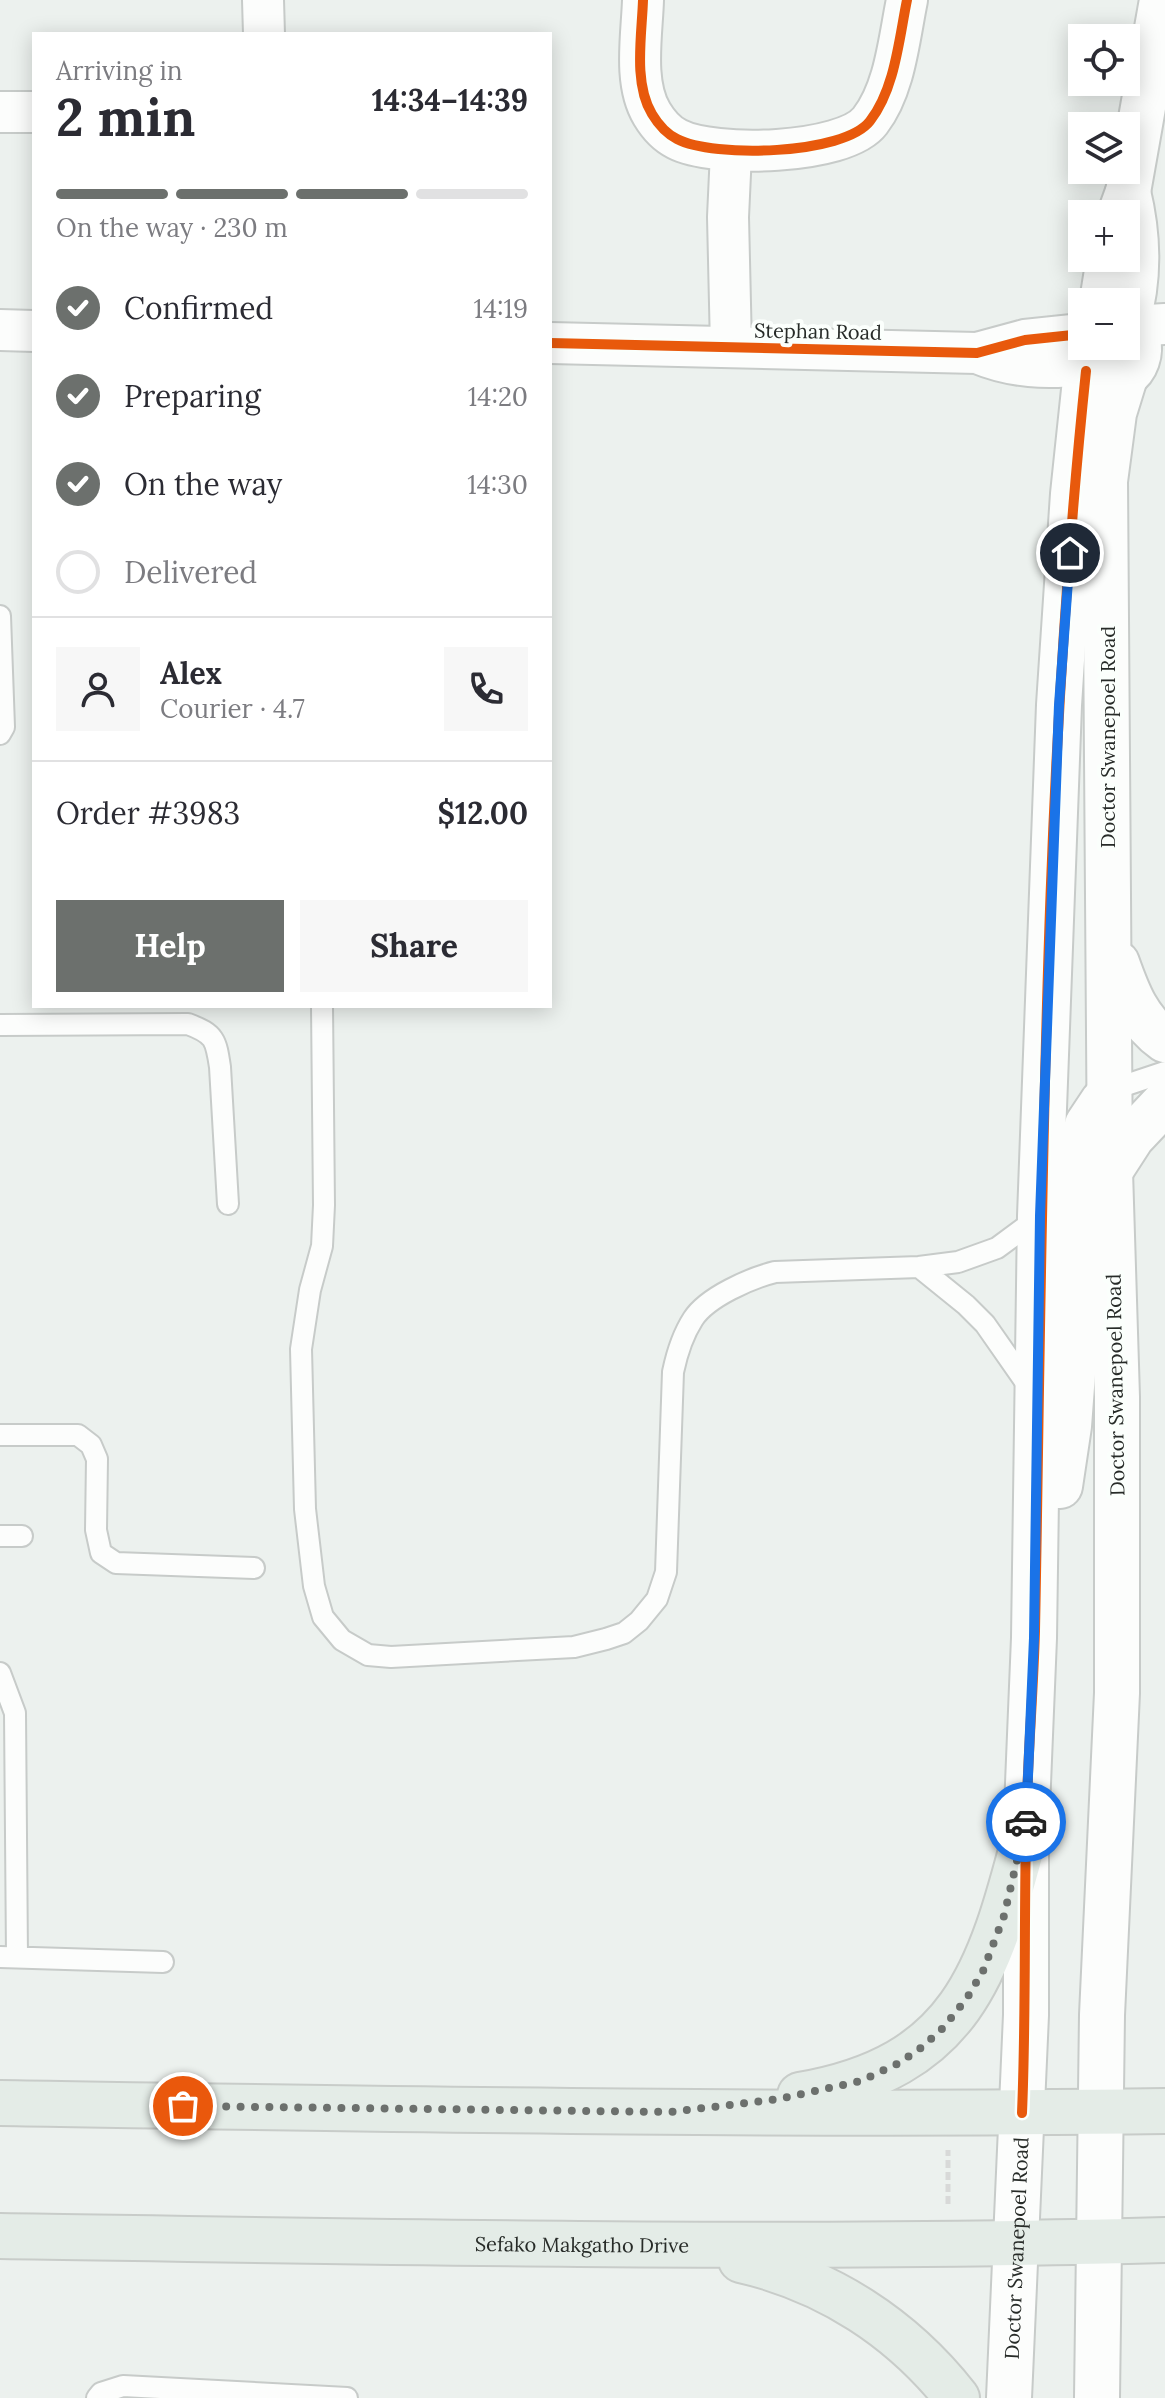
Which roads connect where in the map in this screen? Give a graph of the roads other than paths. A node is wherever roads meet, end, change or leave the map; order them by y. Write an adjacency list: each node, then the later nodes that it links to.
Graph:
1 (263, 0): 5 (street)
2 (643, 0): 8 (street)
3 (907, 0): 8 (street)
4 (1162, 0): 9 (street, Doctor Swanepoel Road)
5 (264, 32)
6 (0, 112): 7 (street)
7 (32, 112)
8 (731, 152): 13 (street)
9 (1125, 200)
10 (0, 330): 11 (street)
11 (32, 331)
12 (552, 343): 13 (street, Stephan Road)
13 (731, 347): 14 (street, Stephan Road)
14 (1073, 360)
15 (1112, 360): 28 (street, Doctor Swanepoel Road)
16 (1117, 360): 19 (street, Doctor Swanepoel Road)
17 (0, 616): 18 (lane)
18 (0, 734)
19 (1108, 934): 22 (street); 24 (street, Doctor Swanepoel Road)
20 (322, 1008): 29 (lane)
21 (0, 1025): 27 (lane)
22 (1165, 1040)
23 (1165, 1072): 24 (lane)
24 (1111, 1090): 26 (street, Doctor Swanepoel Road); 35 (street)
25 (1165, 1102): 26 (street)
26 (1110, 1171): 43 (street, Doctor Swanepoel Road)
27 (228, 1204)
28 (1040, 1216): 29 (lane); 30 (street, Doctor Swanepoel Road)
29 (919, 1267): 30 (lane)
30 (1038, 1399): 35 (street, Doctor Swanepoel Road)
31 (0, 1435): 34 (lane)
32 (0, 1536): 33 (lane)
33 (22, 1536)
34 (254, 1568)
35 (1034, 1638): 37 (street, Doctor Swanepoel Road)
36 (0, 1673): 38 (lane)
37 (1026, 1832): 42 (main road); 44 (street, Doctor Swanepoel Road)
38 (8, 1957): 39 (lane)
39 (163, 1962)
40 (0, 2103): 42 (main road)
41 (1165, 2111): 43 (main road)
42 (671, 2112): 44 (main road)
43 (1101, 2112): 44 (main road); 47 (street, Doctor Swanepoel Road)
44 (1022, 2113): 48 (street, Doctor Swanepoel Road)
45 (0, 2236): 49 (main road, Sefako Makgatho Drive)
46 (1165, 2240): 47 (main road, Sefako Makgatho Drive)
47 (1099, 2242): 48 (main road, Sefako Makgatho Drive); 54 (street, Doctor Swanepoel Road)
48 (1017, 2243): 49 (main road, Sefako Makgatho Drive); 53 (street, Doctor Swanepoel Road)
49 (651, 2246): 52 (main road)
50 (97, 2398): 51 (lane)
51 (347, 2398)
52 (957, 2398)
53 (1009, 2398)
54 (1097, 2398)

